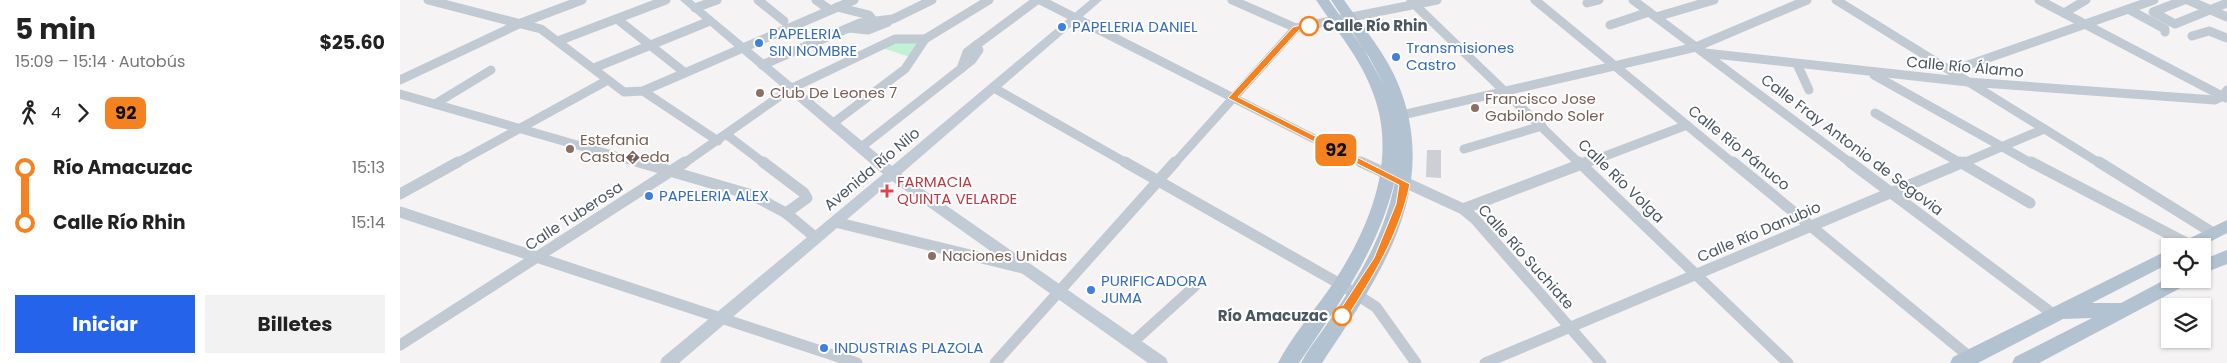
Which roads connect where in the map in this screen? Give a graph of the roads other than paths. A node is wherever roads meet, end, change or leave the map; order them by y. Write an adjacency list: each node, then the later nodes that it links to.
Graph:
1 (428, 0): 45 (street)
2 (582, 0): 45 (street)
3 (666, 0): 39 (street)
4 (717, 0): 31 (street)
5 (758, 0): 42 (street)
6 (816, 0): 32 (street)
7 (854, 0): 32 (street)
8 (932, 0): 40 (street)
9 (989, 0): 53 (street)
10 (1039, 0): 38 (street, Calle Río Suchiate); 88 (street)
11 (1097, 0): 38 (street, Avenida Río Nilo)
12 (1232, 0): 49 (street)
13 (1322, 0): 41 (main road)
14 (1337, 0): 41 (main road)
15 (1437, 0): 28 (street)
16 (1536, 0): 60 (street, Calle Río Pánuco)
17 (1599, 0): 29 (street)
18 (1634, 0): 36 (street, Calle Fray Antonio de Segovia)
19 (1714, 0): 36 (street)
20 (1807, 0): 57 (street)
21 (1836, 0): 63 (street)
22 (2039, 0): 35 (street)
23 (2085, 0): 35 (street)
24 (2154, 0): 34 (street)
25 (2184, 0): 33 (street)
26 (2188, 0): 33 (street)
27 (2221, 0): 30 (street)
28 (1413, 2): 41 (street); 73 (street, Calle Río Volga)
29 (1587, 3)
30 (2227, 3): 33 (street)
31 (690, 4): 44 (street)
32 (833, 9): 43 (street); 56 (street)
33 (2209, 9): 37 (street)
34 (2130, 10): 47 (street); 50 (street)
35 (2064, 13): 47 (street)
36 (1653, 14): 46 (street); 57 (street, Calle Fray Antonio de Segovia)
37 (2227, 17)
38 (1075, 18): 69 (street, Avenida Río Nilo); 76 (street, Calle Río Suchiate)
39 (616, 19): 54 (street); 55 (street)
40 (894, 19): 43 (street); 48 (street)
41 (1342, 19): 49 (street); 79 (main road); 94 (main road)
42 (784, 20)
43 (873, 20): 48 (street)
44 (710, 21): 55 (street); 56 (street)
45 (520, 23): 54 (street); 66 (street)
46 (1610, 24)
47 (2084, 24): 63 (street); 75 (street)
48 (848, 28): 59 (street)
49 (1296, 28): 76 (street)
50 (2165, 32)
51 (2192, 36): 52 (street)
52 (2227, 38)
53 (925, 39): 70 (street, Calle Tuberosa); 80 (street)
54 (558, 42): 61 (street)
55 (650, 46): 61 (street); 64 (street)
56 (741, 48): 59 (street); 64 (street)
57 (1700, 50): 58 (street, Calle Río Álamo); 60 (street); 97 (street, Calle Fray Antonio de Segovia)
58 (1797, 64): 65 (street, Calle Río Álamo); 72 (street)
59 (762, 65): 70 (street)
60 (1615, 65): 73 (street); 81 (street, Calle Río Pánuco)
61 (594, 68): 67 (street)
62 (491, 70): 77 (street)
63 (1951, 71): 68 (street)
64 (684, 72): 71 (street)
65 (1870, 72): 68 (street, Calle Río Álamo); 87 (street)
66 (400, 80)
67 (608, 80): 71 (street); 83 (street)
68 (1968, 82): 75 (street, Calle Río Álamo); 84 (street)
69 (994, 88): 93 (street, Avenida Río Nilo); 95 (street)
70 (790, 89): 80 (street); 85 (street, Calle Tuberosa)
71 (643, 90): 86 (street)
72 (1809, 90)
73 (1505, 91): 79 (street); 82 (street, Calle Río Volga)
74 (400, 94): 77 (street)
75 (2226, 95)
76 (1232, 98): 94 (street, Calle Río Suchiate); 95 (street)
77 (435, 104): 83 (street)
78 (1875, 113): 90 (street)
79 (1402, 115): 96 (main road)
80 (832, 124): 88 (street)
81 (1688, 125): 91 (street); 104 (street, Calle Río Pánuco)
82 (1542, 126): 89 (street); 91 (street, Calle Río Volga)
83 (521, 128): 92 (street); 98 (street)
84 (2044, 129): 87 (street, Calle Río Danubio); 105 (street)
85 (728, 135): 86 (street, Calle Tuberosa); 102 (street)
86 (718, 141): 92 (street, Calle Tuberosa)
87 (2001, 147): 90 (street, Calle Río Danubio); 107 (street)
88 (860, 148): 93 (street)
89 (1464, 149)
90 (1962, 163): 97 (street, Calle Río Danubio); 99 (street)
91 (1582, 164): 100 (street); 114 (street, Calle Río Volga)
92 (670, 172): 102 (street); 110 (street, Calle Tuberosa)
93 (892, 174): 103 (street, Avenida Río Nilo); 113 (street)
94 (1388, 176): 96 (street, Calle Río Suchiate); 115 (main road)
95 (1157, 182): 115 (street); 118 (street)
96 (1405, 184): 100 (street, Calle Río Suchiate); 119 (main road)
97 (1891, 193): 104 (street, Calle Río Danubio); 121 (street, Calle Fray Antonio de Segovia)
98 (400, 194)
99 (2030, 203)
100 (1463, 209): 123 (street, Calle Río Suchiate)
101 (400, 212): 110 (street)
102 (786, 213): 106 (street)
103 (835, 222): 106 (street, Avenida Río Nilo); 113 (street)
104 (1811, 226): 114 (street, Calle Río Danubio); 126 (street, Calle Río Pánuco)
105 (2220, 230): 108 (main road)
106 (816, 238): 122 (street, Avenida Río Nilo)
107 (2174, 238)
108 (2204, 238)
109 (2227, 256): 112 (main road)
110 (537, 257): 122 (street); 125 (street, Calle Tuberosa)
111 (2161, 260): 121 (main road)
112 (2211, 264)
113 (1026, 269): 118 (street)
114 (1696, 274): 123 (street, Calle Río Danubio); 136 (street, Calle Río Volga)
115 (1340, 284): 119 (street); 131 (main road)
116 (1195, 286): 124 (street)
117 (2165, 288): 120 (main road)
118 (1058, 292): 124 (street); 129 (street)
119 (1356, 294): 132 (main road); 133 (street)
120 (2124, 309): 121 (main road); 137 (main road)
121 (2055, 313): 126 (main road)
122 (720, 319): 127 (street, Avenida Río Nilo); 128 (street)
123 (1570, 327): 134 (street, Calle Río Danubio); 135 (street, Calle Río Suchiate)
124 (1132, 343): 130 (street)
125 (400, 345)
126 (1966, 360)
127 (668, 363)
128 (857, 363)
129 (995, 363)
130 (1160, 363)
131 (1288, 363)
132 (1311, 363)
133 (1416, 363)
134 (1485, 363)
135 (1601, 363)
136 (1788, 363)
137 (2022, 363)

